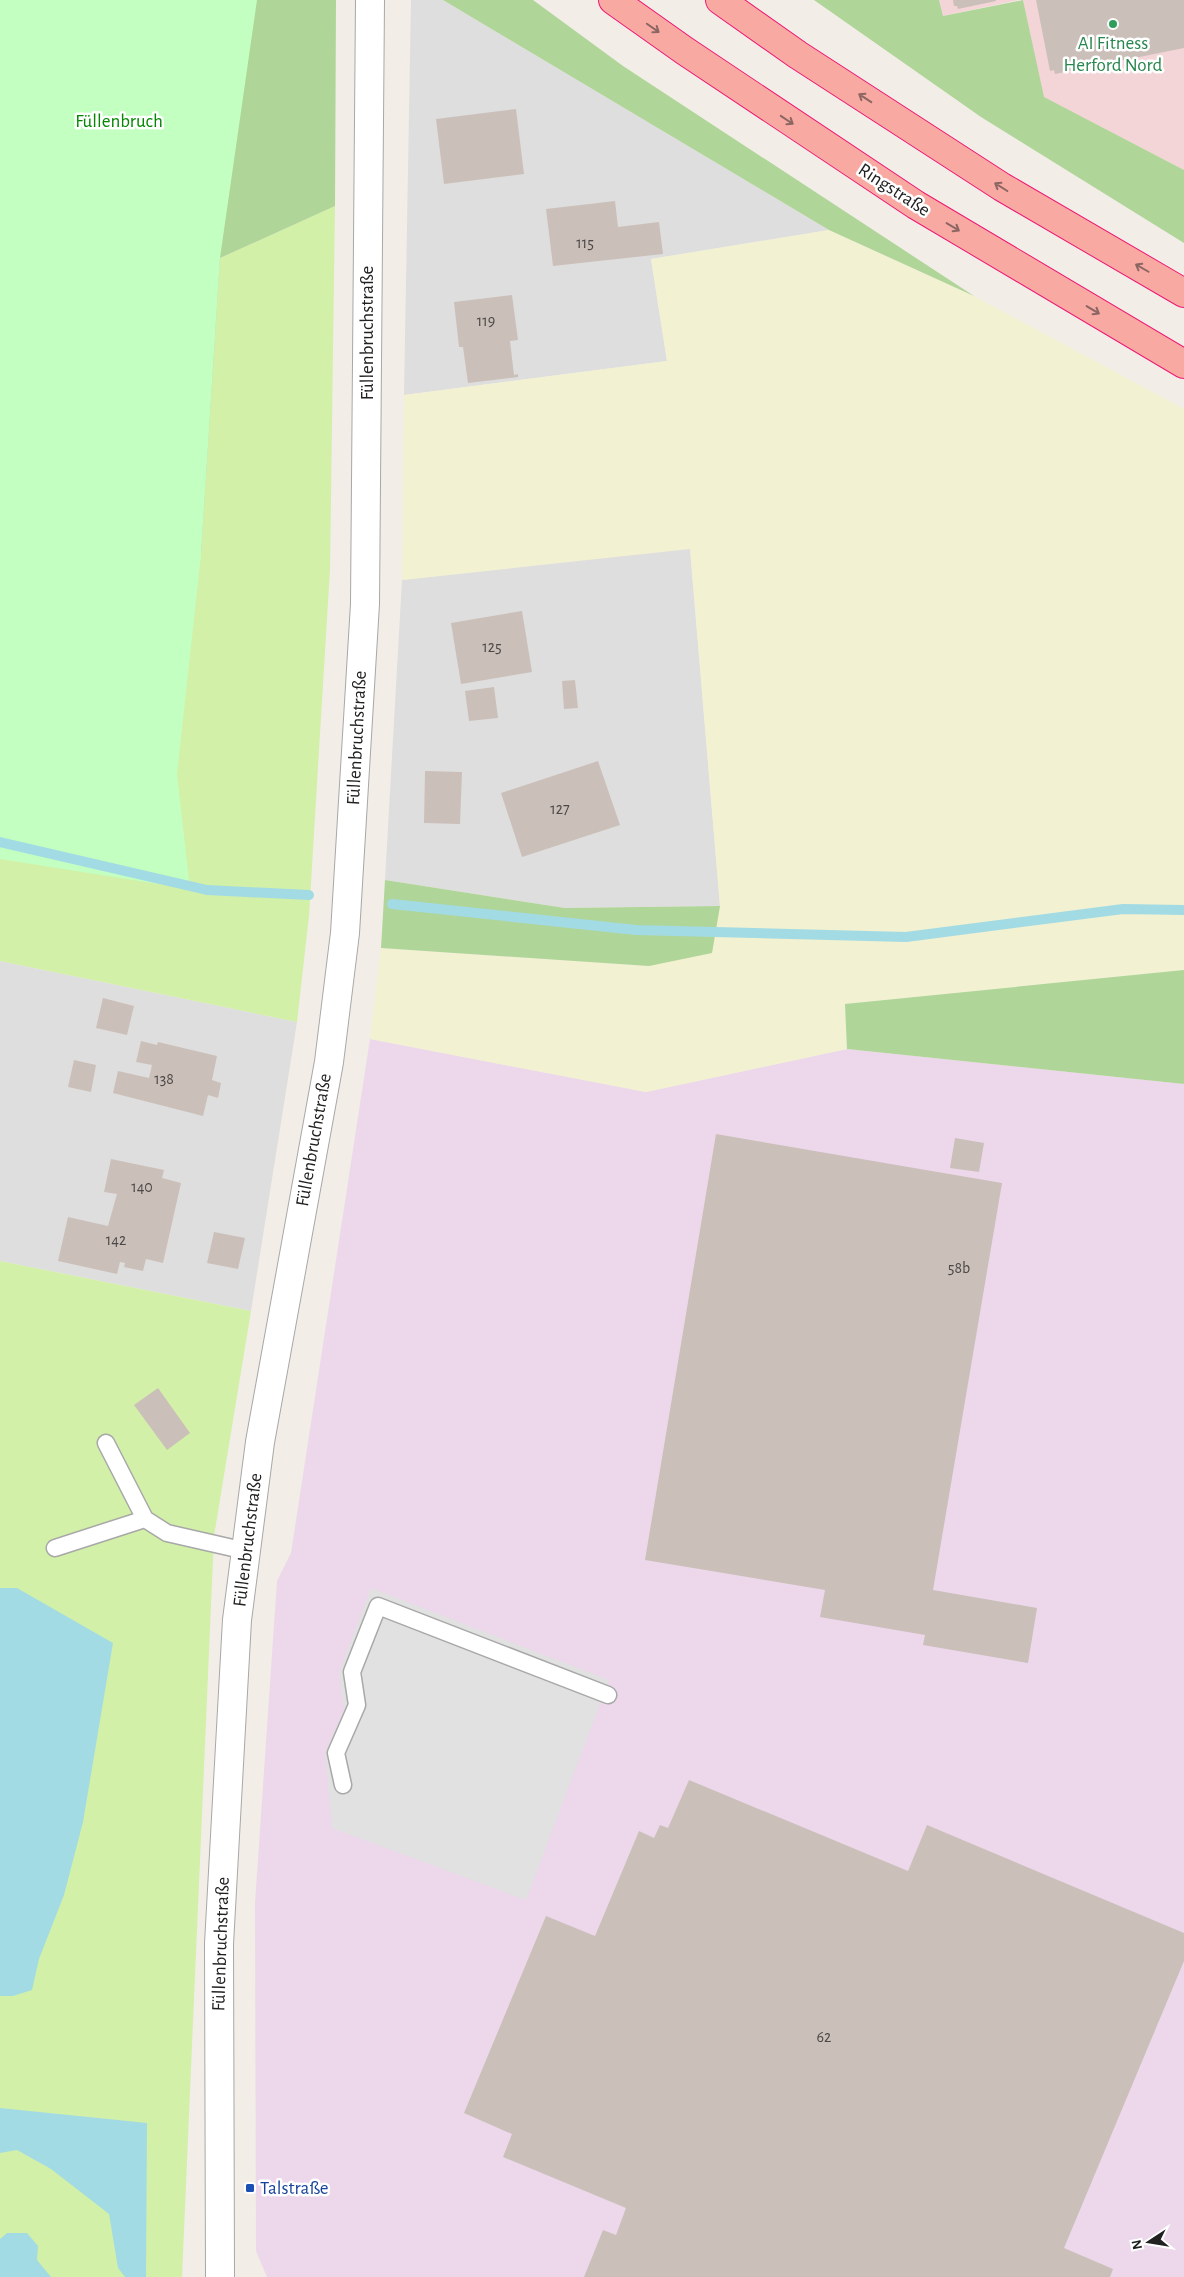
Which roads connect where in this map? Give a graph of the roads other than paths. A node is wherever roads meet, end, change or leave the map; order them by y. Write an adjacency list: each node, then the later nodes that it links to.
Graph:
1 (370, 0): 9 (street, Füllenbruchstraße)
2 (613, 0): 5 (highway, Ringstraße, one-way to 5)
3 (720, 0): 4 (highway, one-way to 3)
4 (1184, 293)
5 (1184, 364)
6 (106, 1443): 7 (lane)
7 (145, 1519): 8 (lane); 9 (lane)
8 (55, 1548)
9 (246, 1551): 12 (street, Füllenbruchstraße)
10 (608, 1695): 11 (lane)
11 (343, 1785)
12 (220, 2277)

